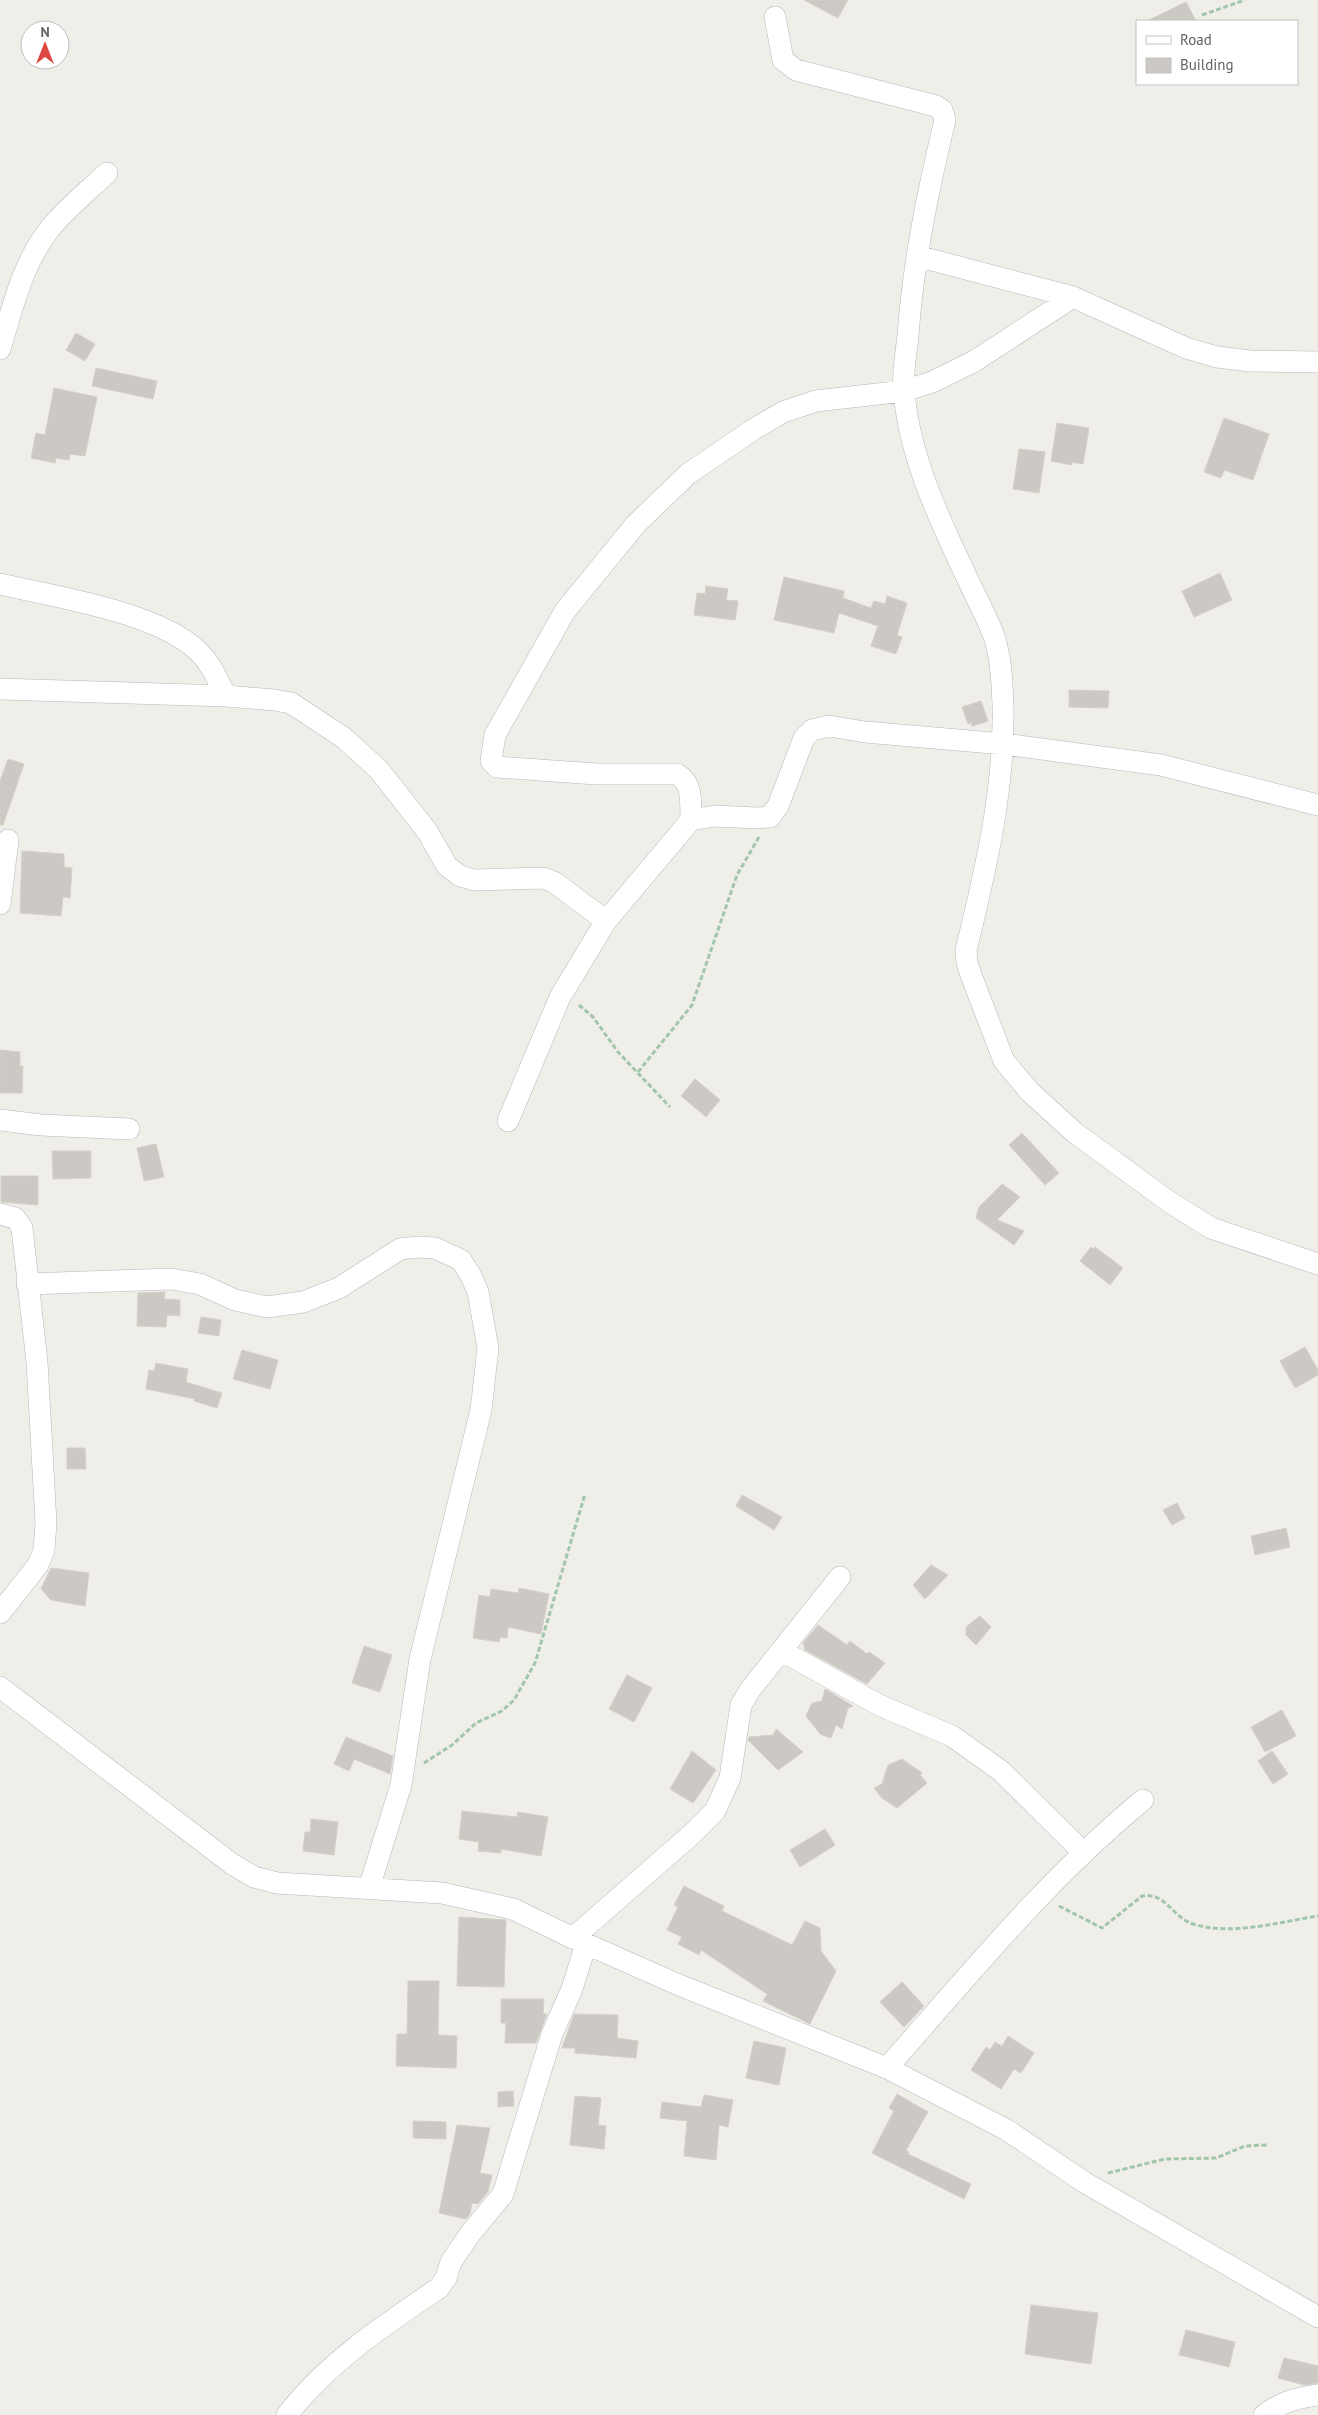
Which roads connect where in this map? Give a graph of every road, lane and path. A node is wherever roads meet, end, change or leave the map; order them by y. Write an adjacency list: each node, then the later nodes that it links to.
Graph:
1 (1245, 0): 2 (path)
2 (1202, 15)
3 (775, 17): 5 (street)
4 (107, 173): 7 (street)
5 (917, 256): 6 (street); 9 (street)
6 (1073, 297): 8 (street); 9 (street)
7 (0, 349)
8 (1318, 362)
9 (904, 391): 13 (street); 16 (street)
10 (0, 584): 12 (street)
11 (0, 689): 12 (street)
12 (226, 696): 19 (street)
13 (1004, 744): 14 (street); 15 (street); 27 (street)
14 (1318, 806)
15 (770, 817): 16 (street); 21 (path)
16 (691, 820): 19 (street)
17 (8, 840): 18 (street)
18 (0, 904)
19 (606, 920): 20 (street)
20 (560, 997): 21 (path); 24 (street)
21 (638, 1072): 22 (path)
22 (670, 1107)
23 (0, 1120): 25 (street)
24 (508, 1121)
25 (129, 1129)
26 (0, 1214): 28 (street)
27 (1318, 1264)
28 (27, 1284): 31 (street); 34 (street)
29 (585, 1494): 34 (path)
30 (840, 1577): 32 (street)
31 (0, 1613)
32 (782, 1651): 36 (street); 40 (street)
33 (0, 1687): 37 (street)
34 (402, 1776): 37 (street)
35 (1143, 1800): 36 (street)
36 (1083, 1852): 38 (street)
37 (369, 1888): 40 (street)
38 (1041, 1897): 39 (path); 41 (street)
39 (1318, 1916)
40 (580, 1941): 41 (street); 46 (street)
41 (887, 2068): 43 (street)
42 (1266, 2145): 43 (path)
43 (1084, 2182): 44 (street)
44 (1318, 2317)
45 (1318, 2395): 47 (street)
46 (287, 2415)
47 (1264, 2415)

